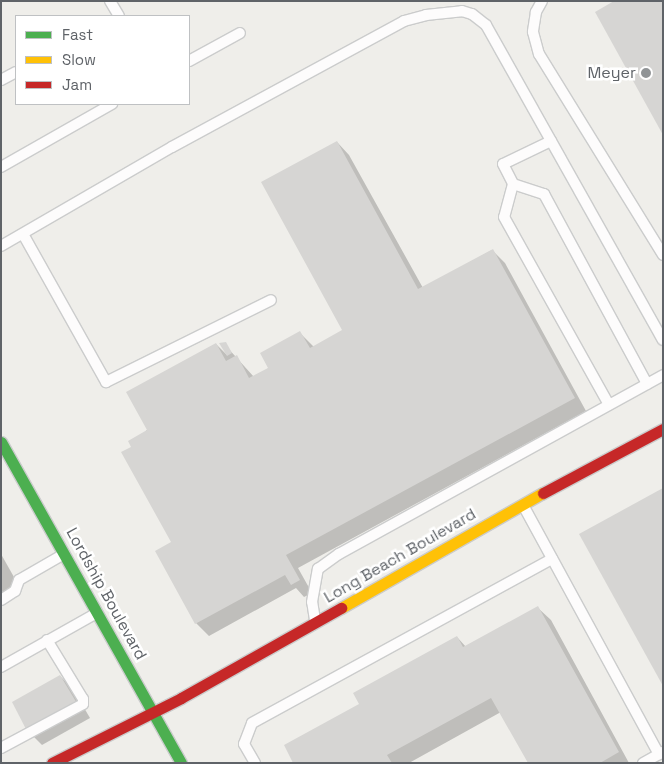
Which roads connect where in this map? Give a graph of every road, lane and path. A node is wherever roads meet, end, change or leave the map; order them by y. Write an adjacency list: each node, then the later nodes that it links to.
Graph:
1 (110, 1): 3 (lane)
2 (542, 1): 14 (lane)
3 (118, 15)
4 (240, 33): 5 (lane)
5 (190, 60)
6 (15, 73): 7 (lane)
7 (1, 80)
8 (110, 105): 10 (lane)
9 (551, 141): 11 (lane); 12 (lane); 16 (lane)
10 (1, 166)
11 (513, 184): 18 (lane); 19 (lane)
12 (23, 234): 13 (lane); 15 (lane)
13 (1, 246)
14 (663, 255)
15 (271, 300)
16 (663, 340)
17 (663, 375): 18 (lane)
18 (646, 384): 19 (lane)
19 (609, 405): 27 (lane)
20 (663, 429): 22 (street, Long Beach Boulevard)
21 (1, 442): 23 (street, Lordship Boulevard)
22 (523, 505): 24 (lane); 27 (street, Long Beach Boulevard)
23 (65, 554): 25 (lane); 26 (street, Lordship Boulevard)
24 (552, 559): 32 (lane); 35 (lane)
25 (1, 600)
26 (98, 613): 28 (lane); 30 (street, Lordship Boulevard)
27 (316, 623): 30 (street, Long Beach Boulevard)
28 (47, 640): 29 (lane); 31 (lane)
29 (1, 668)
30 (154, 712): 33 (street, Long Beach Boulevard); 34 (street, Lordship Boulevard)
31 (1, 748)
32 (661, 753): 36 (lane)
33 (52, 763)
34 (181, 763)
35 (255, 763)
36 (643, 763)

